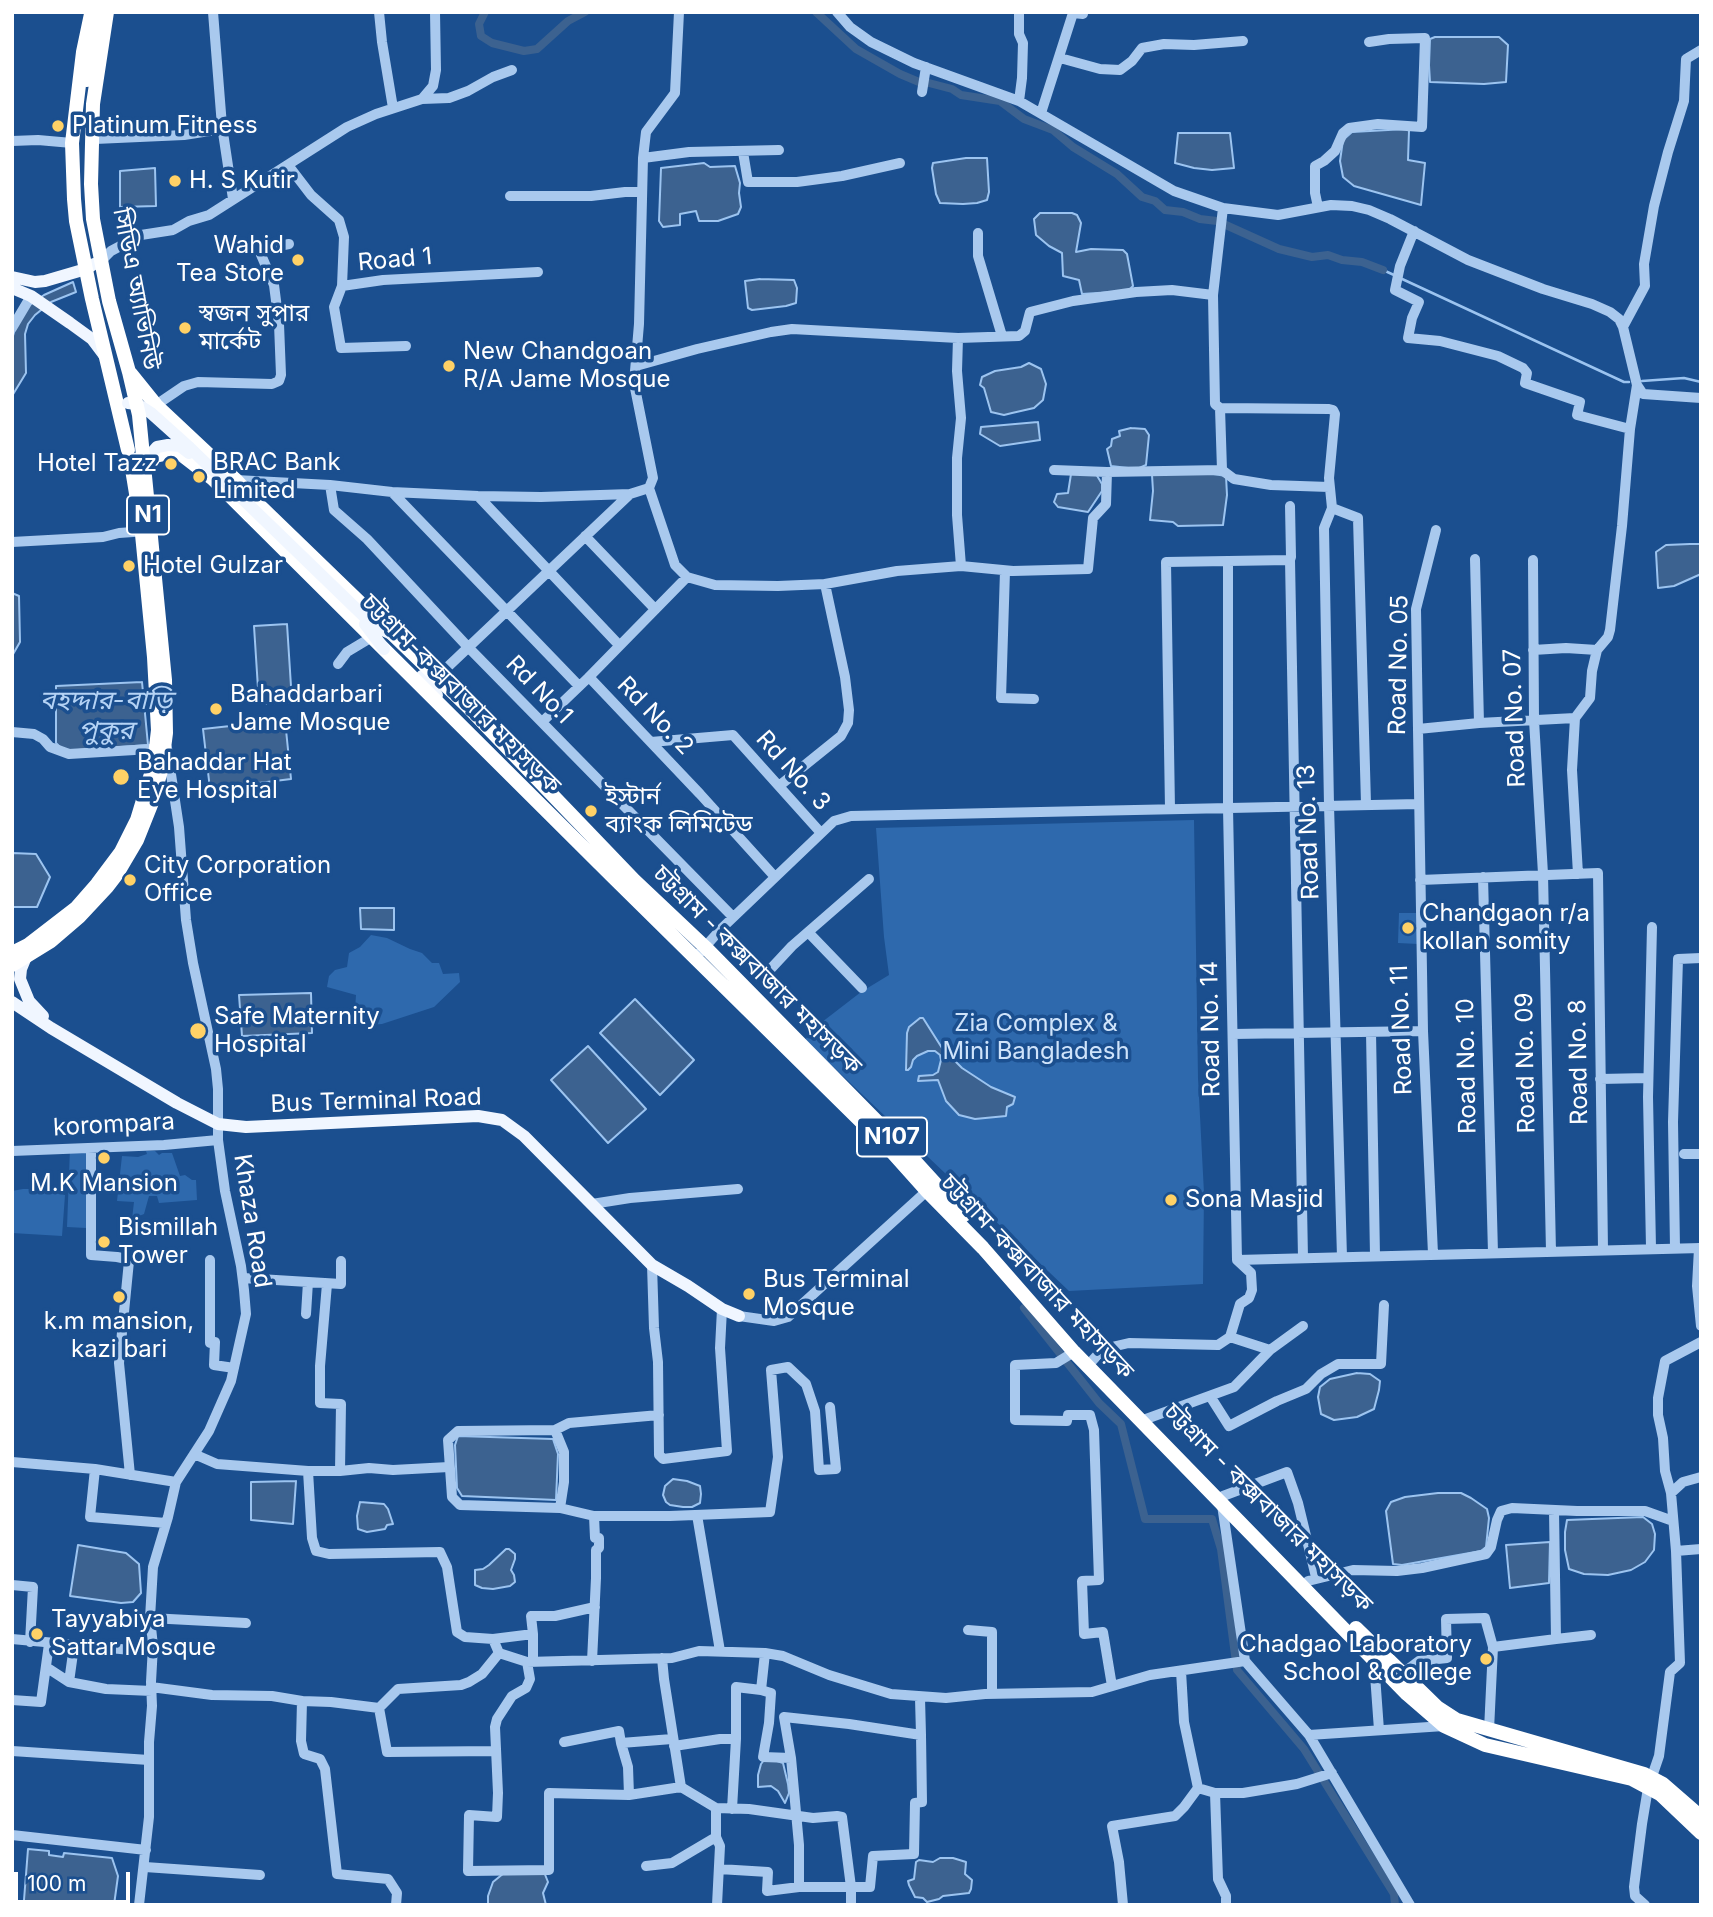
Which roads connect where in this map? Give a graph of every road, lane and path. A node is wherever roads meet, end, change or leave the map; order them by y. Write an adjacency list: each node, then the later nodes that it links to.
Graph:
1 (91, 12): 25 (highway)
2 (97, 12): 57 (highway, N1, bridge)
3 (108, 12): 23 (highway, সিডিএ অ্যাভিনিউ / N1); 57 (highway, N1, bridge)
4 (214, 12): 22 (street)
5 (379, 12): 20 (street)
6 (435, 12): 18 (street)
7 (679, 12): 28 (street)
8 (836, 12): 15 (street)
9 (1019, 12): 19 (street)
10 (1083, 14): 14 (street)
11 (1243, 41): 14 (street)
12 (1369, 42): 34 (street)
13 (1701, 50): 47 (street)
14 (1060, 58): 21 (street)
15 (926, 67): 17 (street); 19 (street)
16 (512, 70): 18 (street)
17 (922, 92)
18 (422, 99): 20 (street)
19 (1019, 101): 21 (street)
20 (393, 108): 30 (street)
21 (1041, 113): 35 (street)
22 (222, 129): 23 (street); 33 (street)
23 (95, 139): 39 (highway, সিডিএ অ্যাভিনিউ / N1)
24 (12, 141): 25 (street)
25 (72, 143): 40 (highway)
26 (779, 150): 27 (street)
27 (743, 152): 28 (street); 29 (street)
28 (643, 158): 31 (street)
29 (900, 163)
30 (288, 165): 33 (street); 43 (street)
31 (642, 192): 32 (street); 53 (street)
32 (510, 196)
33 (233, 199): 39 (street)
34 (1318, 207): 35 (street); 36 (street)
35 (1223, 208): 45 (street)
36 (1414, 231): 47 (street); 60 (street)
37 (978, 233): 49 (street)
38 (289, 244): 58 (street)
39 (104, 258): 40 (main road); 54 (highway, সিডিএ অ্যাভিনিউ / N1)
40 (86, 269): 42 (main road); 52 (highway, সিডিএ অ্যাভিনিউ / N1)
41 (538, 272): 43 (street, Road 1)
42 (12, 277)
43 (342, 286): 51 (street, Road 1)
44 (12, 288): 46 (main road)
45 (1213, 295): 49 (street); 59 (street)
46 (31, 296): 48 (street); 52 (main road)
47 (1623, 327): 55 (street)
48 (12, 328)
49 (1002, 337): 50 (street)
50 (958, 338): 53 (street); 82 (street)
51 (406, 346)
52 (108, 366): 61 (highway, সিডিএ অ্যাভিনিউ / N1)
53 (636, 366): 68 (street)
54 (131, 374): 58 (highway, চট্টগ্রাম - কক্সবাজার মহাসড়ক / N107); 61 (highway, সিডিএ অ্যাভিনিউ / N1)
55 (1637, 385): 56 (street); 60 (street)
56 (1701, 398)
57 (133, 404): 61 (highway, N1, bridge); 89 (main road, bridge)
58 (156, 405): 65 (highway, চট্টগ্রাম - কক্সবাজার মহাসড়ক / N107)
59 (1220, 408): 63 (street); 67 (street, Road No. 13)
60 (1630, 429): 95 (street)
61 (138, 458): 75 (highway, সিডিএ অ্যাভিনিউ / N1); 90 (highway, চট্টগ্রাম-কক্সবাজার মহাসড়ক / N107); 93 (main road, bridge); 132 (highway, N1, bridge)
62 (1054, 470): 64 (street)
63 (1222, 470): 64 (street); 67 (street)
64 (1107, 472): 84 (street)
65 (236, 480): 66 (street); 89 (highway, চট্টগ্রাম - কক্সবাজার মহাসড়ক / N107)
66 (330, 485): 69 (street); 92 (street, Rd No.1)
67 (1329, 487): 73 (street, Road No. 13)
68 (649, 488): 70 (street); 85 (street)
69 (393, 492): 71 (street); 87 (street)
70 (630, 494): 71 (street); 76 (street)
71 (478, 496): 83 (street)
72 (1290, 506): 79 (street)
73 (1332, 508): 112 (street); 114 (street, Road No. 13)
74 (1436, 530): 107 (street, Road No. 05)
75 (146, 531): 77 (street); 110 (highway, সিডিএ অ্যাভিনিউ / N1)
76 (585, 536): 83 (street); 88 (street)
77 (12, 542)
78 (1475, 559): 106 (street)
79 (1290, 560): 81 (street); 115 (street)
80 (1533, 560): 94 (street, Road No. 07)
81 (1228, 562): 116 (street, Road No. 14); 117 (street)
82 (961, 566): 84 (street); 86 (street)
83 (548, 570): 87 (street); 91 (street)
84 (1004, 570): 100 (street)
85 (687, 577): 86 (street); 88 (street)
86 (825, 584): 111 (street)
87 (506, 609): 92 (street); 99 (street)
88 (655, 609): 91 (street)
89 (394, 635): 97 (highway, চট্টগ্রাম - কক্সবাজার মহাসড়ক / N107)
90 (372, 637): 93 (highway, চট্টগ্রাম-কক্সবাজার মহাসড়ক / N107); 96 (street)
91 (619, 645): 98 (street)
92 (467, 646): 97 (street); 105 (street, Rd No.1)
93 (384, 649): 102 (highway, চট্টগ্রাম-কক্সবাজার মহাসড়ক / N107)
94 (1533, 650): 95 (street); 104 (street, Road No. 07)
95 (1597, 650): 103 (street)
96 (338, 664)
97 (437, 677): 101 (highway, চট্টগ্রাম - কক্সবাজার মহাসড়ক / N107)
98 (589, 677): 99 (street); 109 (street, Rd No. 2)
99 (579, 686): 105 (street)
100 (1034, 699)
101 (464, 704): 102 (main road); 130 (highway, চট্টগ্রাম - কক্সবাজার মহাসড়ক / N107)
102 (454, 717): 130 (highway, চট্টগ্রাম-কক্সবাজার মহাসড়ক / N107)
103 (1575, 718): 104 (street); 120 (street)
104 (1534, 720): 106 (street); 119 (street, Road No. 07)
105 (542, 722): 125 (street, Rd No.1)
106 (1479, 723): 107 (street)
107 (1418, 729): 113 (street, Road No. 05)
108 (12, 732): 110 (street)
109 (651, 741): 111 (street, Rd No. 3); 121 (street, Rd No. 2)
110 (161, 748): 129 (highway, সিডিএ অ্যাভিনিউ / N1); 132 (highway, সিডিএ অ্যাভিনিউ / N1); 143 (street, Khaza Road)
111 (779, 786): 118 (street, Rd No. 3)
112 (1366, 804): 113 (street); 114 (street)
113 (1419, 804): 124 (street, Road No. 11)
114 (1329, 805): 115 (street); 139 (street, Road No. 13)
115 (1295, 806): 116 (street); 138 (street)
116 (1228, 808): 117 (street); 140 (street, Road No. 14)
117 (1170, 809): 118 (street)
118 (821, 833): 121 (street)
119 (1543, 874): 120 (street); 122 (street); 156 (street, Road No. 09)
120 (1578, 874): 142 (street, Road No. 8)
121 (775, 877): 125 (street)
122 (1483, 877): 124 (street); 157 (street, Road No. 10)
123 (869, 879): 128 (street)
124 (1420, 880): 136 (street, Road No. 11)
125 (733, 917): 127 (street)
126 (1652, 927): 141 (street)
127 (721, 929): 128 (street); 130 (street)
128 (808, 932): 133 (street)
129 (29, 951): 132 (highway, সিডিএ অ্যাভিনিউ / N1); 135 (main road, Bus Terminal Road)
130 (700, 953): 149 (highway, চট্টগ্রাম-কক্সবাজার মহাসড়ক / N107)
131 (1701, 958): 153 (street)
132 (12, 959)
133 (862, 988)
134 (12, 1002): 135 (main road, Bus Terminal Road)
135 (51, 1028): 143 (main road, Bus Terminal Road)
136 (1423, 1031): 137 (street); 158 (street, Road No. 11)
137 (1371, 1032): 139 (street); 159 (street)
138 (1298, 1033): 139 (street); 140 (street); 161 (street)
139 (1336, 1033): 160 (street, Road No. 13)
140 (1233, 1034): 163 (street, Road No. 14)
141 (1648, 1078): 142 (street); 152 (street)
142 (1600, 1079): 155 (street, Road No. 8)
143 (218, 1124): 144 (street, Khaza Road); 151 (main road, Bus Terminal Road)
144 (218, 1140): 145 (street, korompara); 166 (street, Khaza Road)
145 (91, 1148): 146 (street, korompara); 192 (street)
146 (12, 1151)
147 (1684, 1154): 148 (street)
148 (1701, 1154)
149 (931, 1187): 172 (street); 178 (highway, চট্টগ্রাম-কক্সবাজার মহাসড়ক / N107); 179 (highway, চট্টগ্রাম - কক্সবাজার মহাসড়ক / N107)
150 (738, 1189): 151 (street)
151 (592, 1204): 165 (main road, Bus Terminal Road)
152 (1651, 1248): 153 (street); 155 (street)
153 (1675, 1248): 154 (street)
154 (1700, 1248): 174 (street)
155 (1603, 1250): 156 (street)
156 (1551, 1252): 157 (street)
157 (1493, 1253): 158 (street)
158 (1433, 1254): 159 (street)
159 (1375, 1256): 160 (street)
160 (1342, 1257): 161 (street)
161 (1303, 1258): 163 (street)
162 (210, 1260): 180 (street)
163 (1237, 1260): 175 (street, Road No. 14)
164 (341, 1261): 168 (street)
165 (652, 1265): 170 (main road, Bus Terminal Road); 183 (street)
166 (243, 1278): 167 (street); 180 (street, Khaza Road)
167 (308, 1282): 168 (street); 171 (street)
168 (327, 1283): 191 (street)
169 (1384, 1305): 181 (street)
170 (722, 1310): 172 (main road, Bus Terminal Road); 183 (street)
171 (306, 1314)
172 (739, 1316)
173 (1303, 1326): 177 (street)
174 (1701, 1326)
175 (1230, 1337): 177 (street); 179 (street)
176 (1701, 1342): 195 (street)
177 (1270, 1350): 181 (street)
178 (1073, 1352): 196 (highway, চট্টগ্রাম-কক্সবাজার মহাসড়ক / N107); 233 (street)
179 (1092, 1361): 184 (highway, চট্টগ্রাম - কক্সবাজার মহাসড়ক / N107)
180 (234, 1368): 186 (street, Khaza Road)
181 (1210, 1396): 184 (street)
182 (830, 1407): 199 (street)
183 (659, 1415): 185 (street)
184 (1146, 1419): 196 (highway, চট্টগ্রাম - কক্সবাজার মহাসড়ক / N107)
185 (555, 1430): 188 (street); 197 (street)
186 (194, 1454): 190 (street); 194 (street, Khaza Road)
187 (12, 1462): 189 (street)
188 (449, 1467): 191 (street); 197 (street)
189 (95, 1469): 192 (street); 202 (street)
190 (308, 1471): 191 (street); 214 (street)
191 (340, 1471)
192 (130, 1475): 194 (street)
193 (1701, 1477): 195 (street)
194 (176, 1482): 202 (street, Khaza Road)
195 (1671, 1493): 201 (street)
196 (1223, 1500): 205 (highway, চট্টগ্রাম - কক্সবাজার মহাসড়ক / N107); 205 (street); 225 (highway, চট্টগ্রাম-কক্সবাজার মহাসড়ক / N107); 227 (street)
197 (560, 1508): 200 (street)
198 (1555, 1511): 201 (street); 205 (street); 215 (street)
199 (697, 1515): 200 (street); 221 (street)
200 (594, 1516): 207 (street)
201 (1673, 1521): 204 (street)
202 (166, 1523): 208 (street, Khaza Road)
203 (1701, 1549): 204 (street)
204 (1676, 1551): 255 (street)
205 (1312, 1579): 231 (highway, চট্টগ্রাম - কক্সবাজার মহাসড়ক / N107)
206 (12, 1585): 216 (street)
207 (595, 1607): 211 (street); 226 (street)
208 (150, 1618): 209 (street); 219 (street, Khaza Road)
209 (246, 1623)
210 (968, 1630): 236 (street)
211 (533, 1634): 214 (street); 228 (street)
212 (1591, 1635): 215 (street)
213 (12, 1639): 216 (street)
214 (493, 1639): 222 (street)
215 (1556, 1639): 220 (street)
216 (30, 1642): 217 (street)
217 (49, 1644): 218 (street); 229 (street)
218 (74, 1646): 219 (street); 232 (street)
219 (153, 1646): 234 (street, Khaza Road)
220 (1493, 1647): 231 (street); 243 (street)
221 (719, 1651): 223 (street); 224 (street)
222 (499, 1653): 228 (street); 240 (street)
223 (765, 1653): 235 (street); 237 (street)
224 (662, 1658): 226 (street); 249 (street)
225 (1374, 1660): 241 (highway, চট্টগ্রাম-কক্সবাজার মহাসড়ক / N107); 242 (street)
226 (592, 1661): 228 (street)
227 (1245, 1661): 230 (street); 245 (street)
228 (530, 1662): 251 (street)
229 (46, 1667): 232 (street); 238 (street)
230 (1181, 1671): 233 (street); 257 (street)
231 (1402, 1674): 243 (highway, চট্টগ্রাম - কক্সবাজার মহাসড়ক / N107)
232 (69, 1682): 234 (street)
233 (1112, 1686): 236 (street)
234 (151, 1689): 239 (street); 253 (street, Khaza Road)
235 (761, 1690): 246 (street); 252 (street)
236 (992, 1694): 237 (street)
237 (920, 1698): 244 (street)
238 (12, 1700)
239 (302, 1701): 240 (street); 275 (street)
240 (379, 1708): 251 (street)
241 (1444, 1726): 242 (street); 255 (highway, চট্টগ্রাম-কক্সবাজার মহাসড়ক / N107)
242 (1379, 1730): 245 (street)
243 (1489, 1730): 255 (highway, চট্টগ্রাম - কক্সবাজার মহাসড়ক / N107)
244 (921, 1735): 252 (street); 272 (street)
245 (1310, 1735): 254 (street)
246 (736, 1739): 249 (street); 261 (street)
247 (564, 1742): 248 (street)
248 (621, 1743): 249 (street); 259 (street)
249 (673, 1743): 256 (street)
250 (12, 1751): 253 (street)
251 (496, 1751): 259 (street)
252 (791, 1758): 262 (street)
253 (149, 1760): 267 (street, Khaza Road)
254 (1332, 1773): 258 (street); 280 (street)
255 (1650, 1783): 263 (highway, চট্টগ্রাম - কক্সবাজার মহাসড়ক / N107); 264 (highway, চট্টগ্রাম-কক্সবাজার মহাসড়ক / N107); 281 (street)
256 (681, 1787): 259 (street); 260 (street)
257 (1198, 1788): 258 (street); 278 (street)
258 (1215, 1793): 279 (street)
259 (629, 1795)
260 (716, 1808): 261 (street); 266 (street)
261 (732, 1809): 262 (street)
262 (796, 1814): 272 (street); 273 (street)
263 (1701, 1817)
264 (1701, 1833)
265 (12, 1835): 267 (street)
266 (716, 1838): 268 (street); 270 (street)
267 (146, 1850): 269 (street, Khaza Road)
268 (646, 1866)
269 (145, 1867): 271 (street); 274 (street, Khaza Road)
270 (719, 1869): 273 (street); 276 (street)
271 (260, 1875)
272 (851, 1887): 273 (street); 277 (street)
273 (799, 1888)
274 (139, 1905)
275 (396, 1905)
276 (718, 1905)
277 (851, 1905)
278 (1123, 1905)
279 (1226, 1905)
280 (1410, 1905)
281 (1645, 1905)

